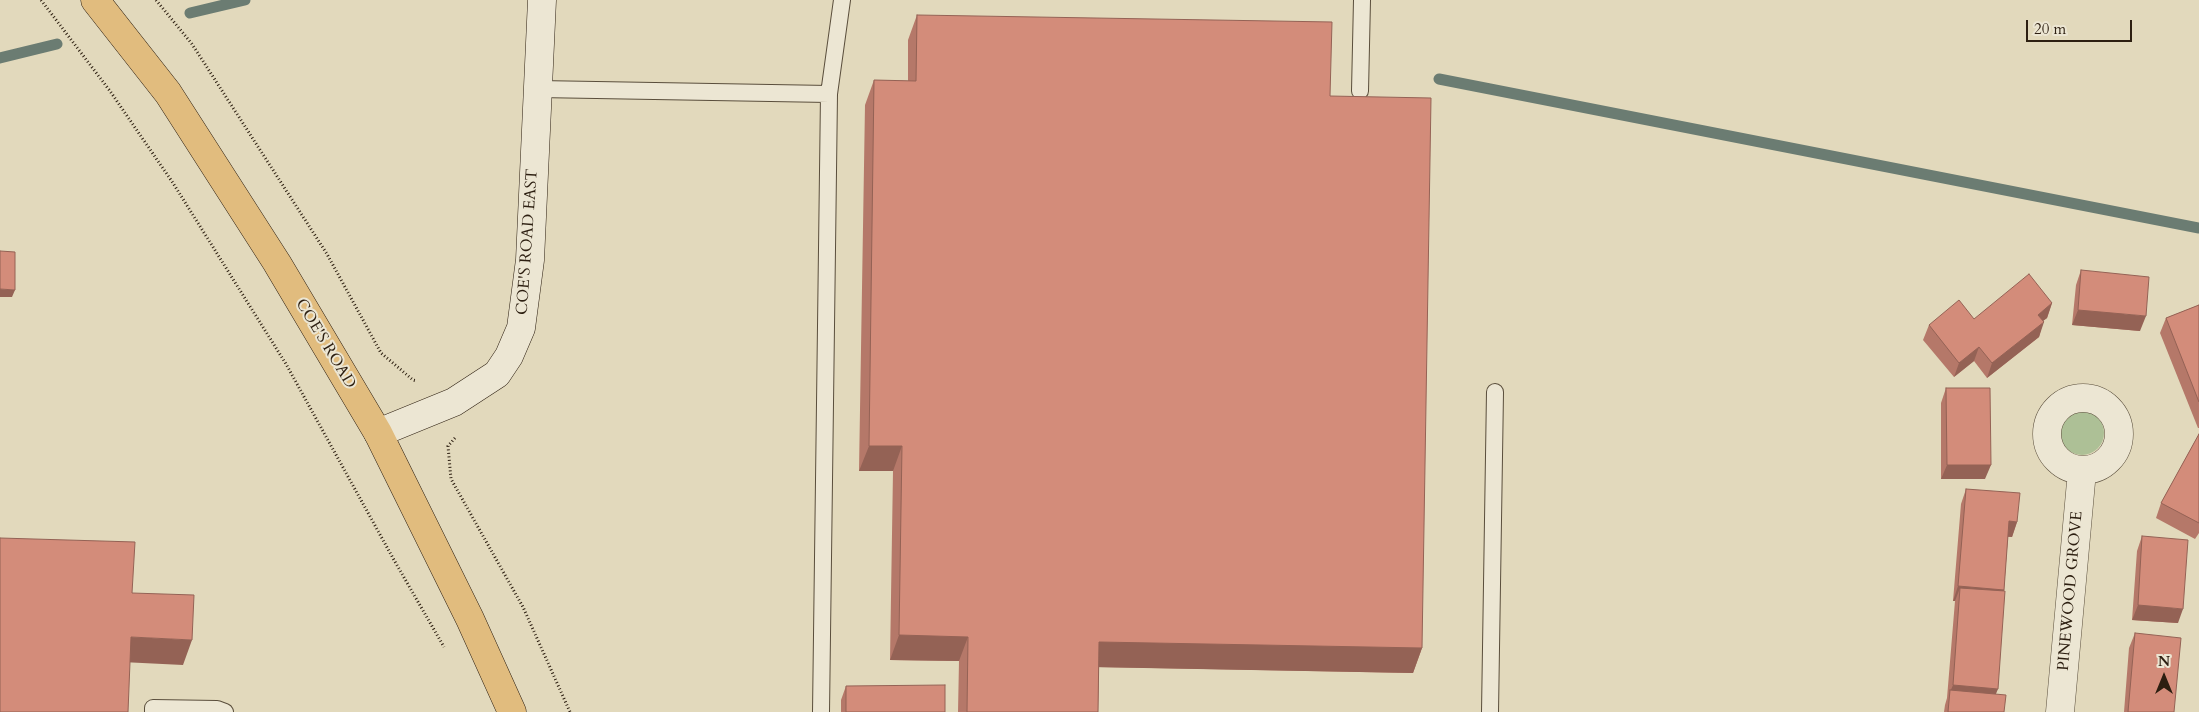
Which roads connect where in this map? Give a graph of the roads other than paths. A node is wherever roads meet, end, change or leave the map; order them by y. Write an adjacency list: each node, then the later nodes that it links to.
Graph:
1 (95, 0): 9 (main road, COE'S ROAD)
2 (542, 0): 5 (street, COE'S ROAD EAST)
3 (842, 0): 7 (lane)
4 (1362, 0): 6 (lane)
5 (538, 89): 7 (lane); 9 (street, COE'S ROAD EAST)
6 (1360, 91)
7 (829, 94): 14 (lane)
8 (1495, 392): 15 (lane)
9 (378, 433): 13 (main road, COE'S ROAD)
10 (2082, 470): 16 (street, PINEWOOD GROVE)
11 (153, 712): 12 (lane)
12 (225, 712)
13 (512, 712)
14 (821, 712)
15 (1490, 712)
16 (2060, 712)

